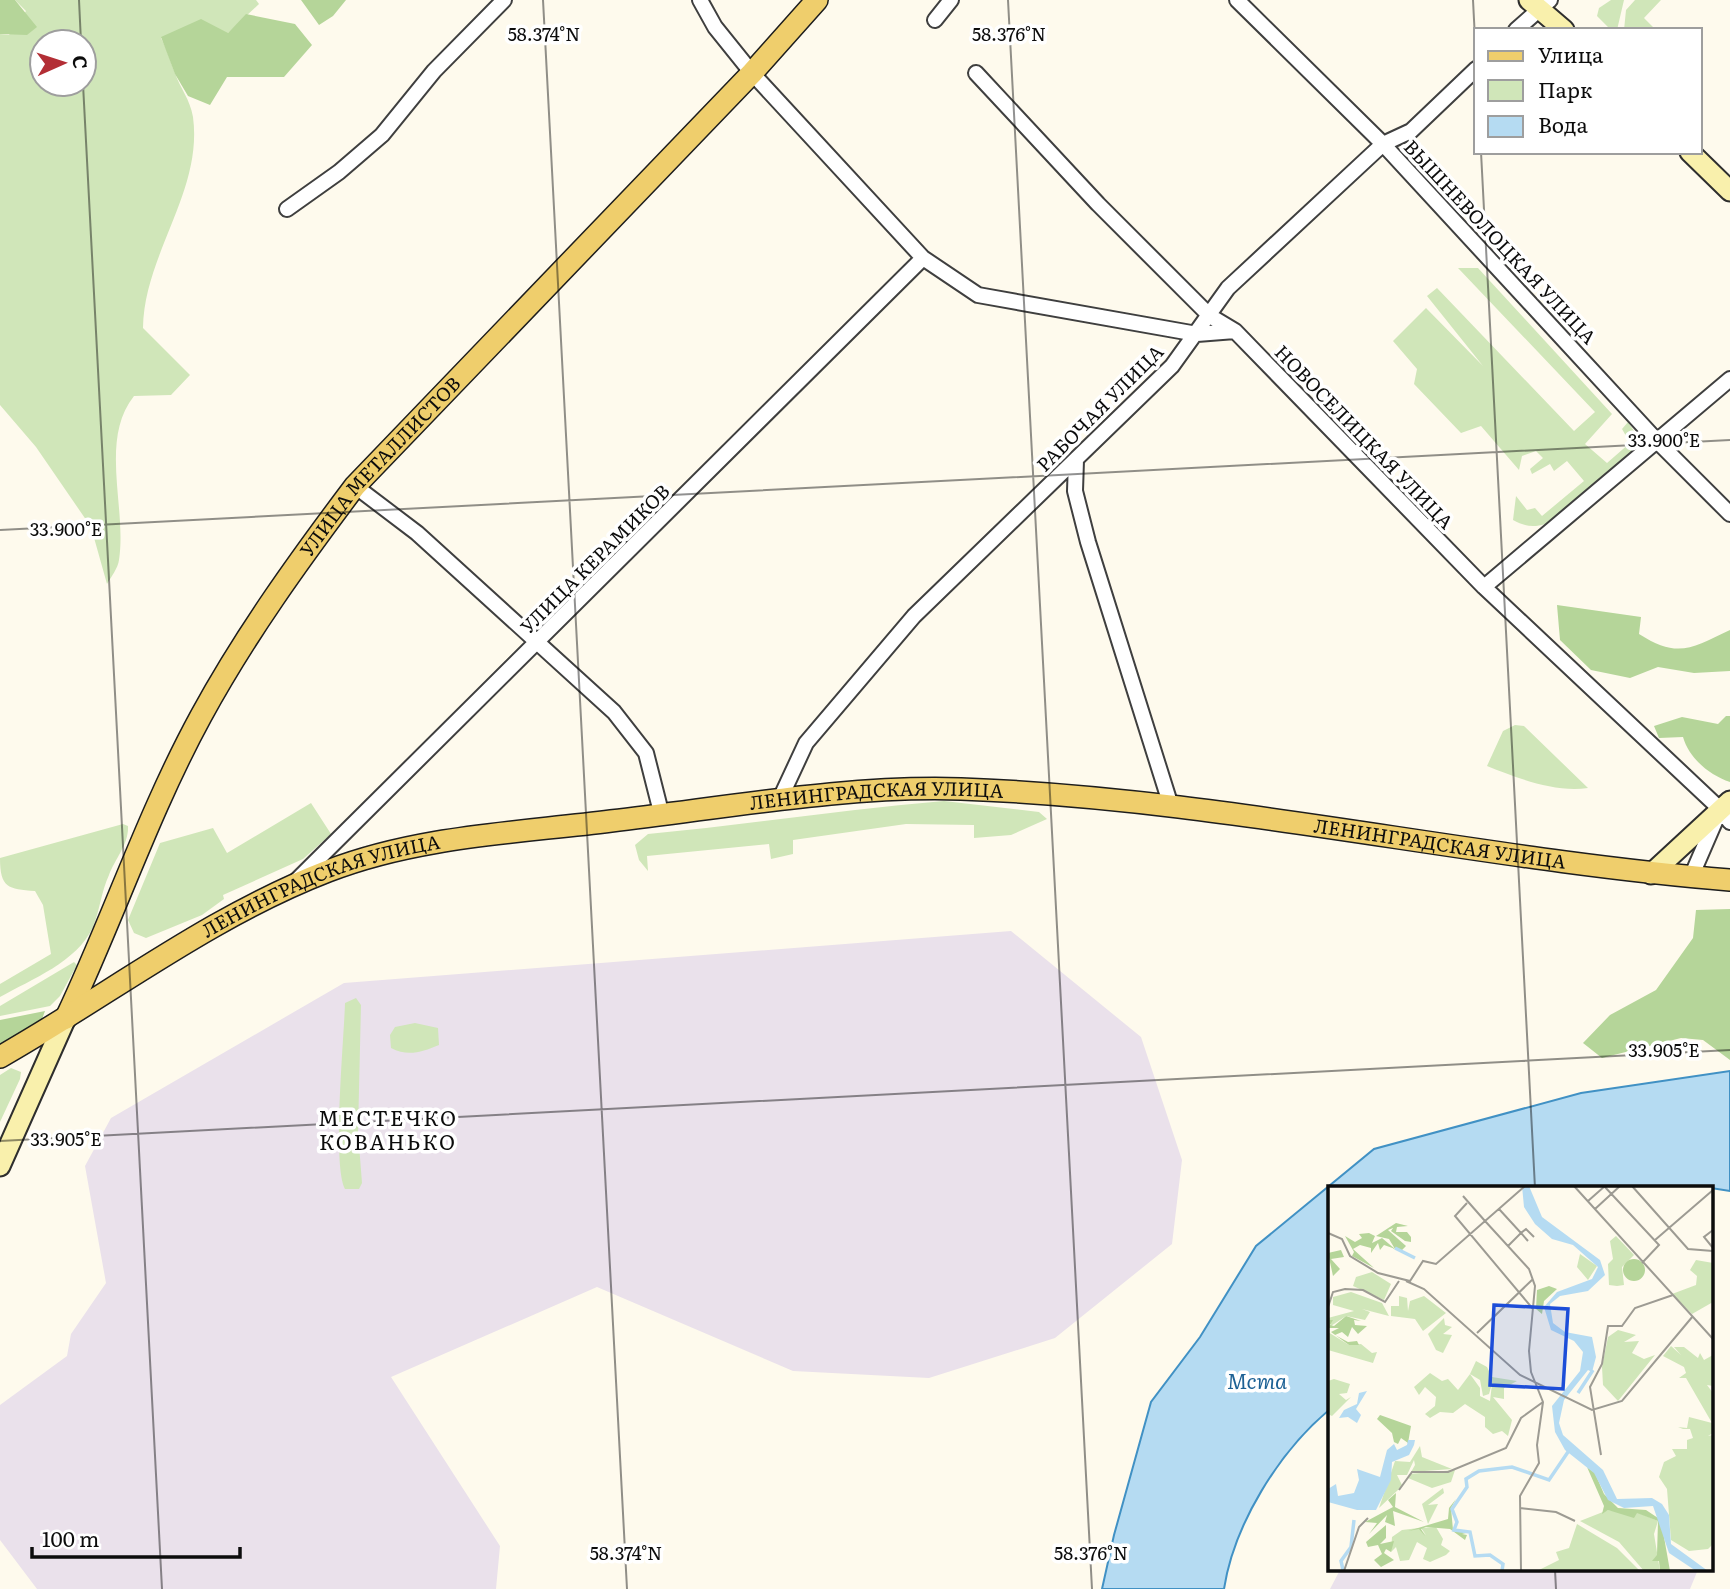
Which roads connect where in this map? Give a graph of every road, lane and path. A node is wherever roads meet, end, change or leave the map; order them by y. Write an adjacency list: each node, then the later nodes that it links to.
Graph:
1 (504, 0): 16 (street)
2 (700, 0): 11 (street)
3 (817, 0): 11 (main road, УЛИЦА МЕТАЛЛИСТОВ)
4 (950, 0): 7 (street)
5 (1237, 0): 13 (street, ВЫШНЕВОЛОЦКАЯ УЛИЦА)
6 (1539, 4): 8 (street); 9 (street)
7 (936, 20)
8 (1518, 28)
9 (1562, 28)
10 (1474, 71): 13 (street, РАБОЧАЯ УЛИЦА)
11 (752, 73): 17 (street); 24 (main road, УЛИЦА МЕТАЛЛИСТОВ)
12 (976, 73): 18 (street, НОВОСЕЛИЦКАЯ УЛИЦА)
13 (1383, 144): 18 (street, РАБОЧАЯ УЛИЦА); 22 (street, ВЫШНЕВОЛОЦКАЯ УЛИЦА)
14 (1692, 154): 15 (street)
15 (1730, 191)
16 (287, 209)
17 (923, 258): 20 (street); 27 (street, УЛИЦА КЕРАМИКОВ)
18 (1210, 316): 19 (street, НОВОСЕЛИЦКАЯ УЛИЦА); 20 (street, РАБОЧАЯ УЛИЦА)
19 (1235, 331): 20 (street); 26 (street, НОВОСЕЛИЦКАЯ УЛИЦА)
20 (1197, 334): 23 (street, РАБОЧАЯ УЛИЦА)
21 (1730, 379): 22 (street)
22 (1658, 442): 25 (street, ВЫШНЕВОЛОЦКАЯ УЛИЦА); 26 (street)
23 (1076, 460): 28 (street, РАБОЧАЯ УЛИЦА); 29 (street)
24 (355, 486): 27 (street); 36 (main road, УЛИЦА МЕТАЛЛИСТОВ)
25 (1730, 514)
26 (1484, 587): 30 (street, НОВОСЕЛИЦКАЯ УЛИЦА)
27 (538, 643): 31 (street); 35 (street, УЛИЦА КЕРАМИКОВ)
28 (779, 801): 29 (main road, ЛЕНИНГРАДСКАЯ УЛИЦА); 31 (main road, ЛЕНИНГРАДСКАЯ УЛИЦА)
29 (1171, 806): 32 (main road, ЛЕНИНГРАДСКАЯ УЛИЦА)
30 (1727, 810): 32 (street); 33 (street)
31 (662, 816): 35 (main road, ЛЕНИНГРАДСКАЯ УЛИЦА)
32 (1651, 874): 33 (main road, ЛЕНИНГРАДСКАЯ УЛИЦА)
33 (1691, 877): 34 (main road, ЛЕНИНГРАДСКАЯ УЛИЦА)
34 (1730, 880)
35 (291, 886): 36 (main road, ЛЕНИНГРАДСКАЯ УЛИЦА)
36 (65, 1020): 37 (main road, ЛЕНИНГРАДСКАЯ УЛИЦА); 38 (street)
37 (0, 1057)
38 (0, 1166)

